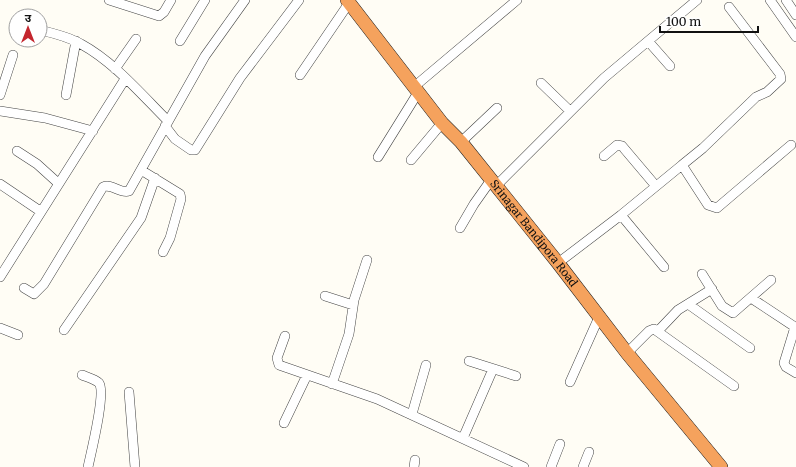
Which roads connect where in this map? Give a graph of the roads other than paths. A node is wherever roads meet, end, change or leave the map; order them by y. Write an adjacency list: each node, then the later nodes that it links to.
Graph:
1 (109, 0): 2 (street)
2 (171, 0)
3 (205, 0): 17 (street)
4 (244, 0): 32 (street)
5 (299, 0): 32 (street)
6 (697, 0): 18 (street)
7 (770, 0): 14 (street)
8 (786, 0): 12 (street)
9 (348, 2): 22 (street); 26 (highway, Srinagar Bandipora Road)
10 (512, 2): 26 (street)
11 (729, 7): 41 (street)
12 (796, 15)
13 (48, 32): 16 (street)
14 (796, 37)
15 (136, 39): 21 (street)
16 (76, 41): 21 (street); 28 (street)
17 (180, 41)
18 (648, 41): 20 (street); 31 (street)
19 (13, 55): 23 (street)
20 (670, 66)
21 (115, 69): 24 (street)
22 (300, 75)
23 (3, 78): 27 (street)
24 (125, 79): 32 (street); 34 (street)
25 (541, 83): 31 (street)
26 (417, 89): 33 (highway, Srinagar Bandipora Road); 39 (street)
27 (0, 95)
28 (66, 95)
29 (497, 108): 35 (street)
30 (0, 111): 34 (street)
31 (570, 111): 45 (street)
32 (166, 123): 42 (street)
33 (442, 123): 35 (highway, Srinagar Bandipora Road); 40 (street)
34 (93, 131): 44 (street)
35 (461, 142): 45 (highway, Srinagar Bandipora Road)
36 (791, 146): 41 (street)
37 (17, 151): 44 (street)
38 (604, 156): 47 (street)
39 (378, 157)
40 (411, 160)
41 (682, 165): 47 (street)
42 (140, 170): 43 (street); 58 (street)
43 (155, 178): 51 (street); 66 (street)
44 (58, 183): 48 (street)
45 (493, 183): 50 (street); 53 (highway, Srinagar Bandipora Road)
46 (0, 184): 48 (street)
47 (655, 185): 49 (street)
48 (40, 211): 56 (street)
49 (621, 215): 53 (street); 54 (street)
50 (460, 228)
51 (163, 252)
52 (367, 260): 63 (street)
53 (558, 263): 64 (highway, Srinagar Bandipora Road)
54 (664, 267)
55 (702, 274): 59 (street)
56 (0, 277)
57 (771, 280): 61 (street)
58 (24, 288)
59 (712, 290): 61 (street); 62 (street)
60 (325, 296): 63 (street)
61 (751, 298): 75 (street)
62 (688, 304): 67 (street); 70 (street)
63 (353, 305): 80 (street)
64 (599, 317): 71 (highway, Srinagar Bandipora Road); 79 (street)
65 (0, 328): 68 (street)
66 (64, 330)
67 (658, 331): 71 (street); 81 (street)
68 (18, 335)
69 (285, 336): 77 (street)
70 (750, 348)
71 (627, 353): 93 (highway, Srinagar Bandipora Road)
72 (469, 361): 74 (street)
73 (426, 366): 83 (street)
74 (493, 369): 78 (street); 85 (street)
75 (796, 373)
76 (82, 375): 88 (street)
77 (307, 375): 80 (street); 84 (street)
78 (516, 376)
79 (570, 382)
80 (332, 384): 83 (street)
81 (734, 386)
82 (129, 392): 89 (street)
83 (412, 414): 85 (street)
84 (284, 423)
85 (463, 438): 90 (street)
86 (560, 444): 91 (street)
87 (589, 452): 92 (street)
88 (88, 467)
89 (135, 467)
90 (523, 467)
91 (551, 467)
92 (583, 467)
93 (721, 467)

